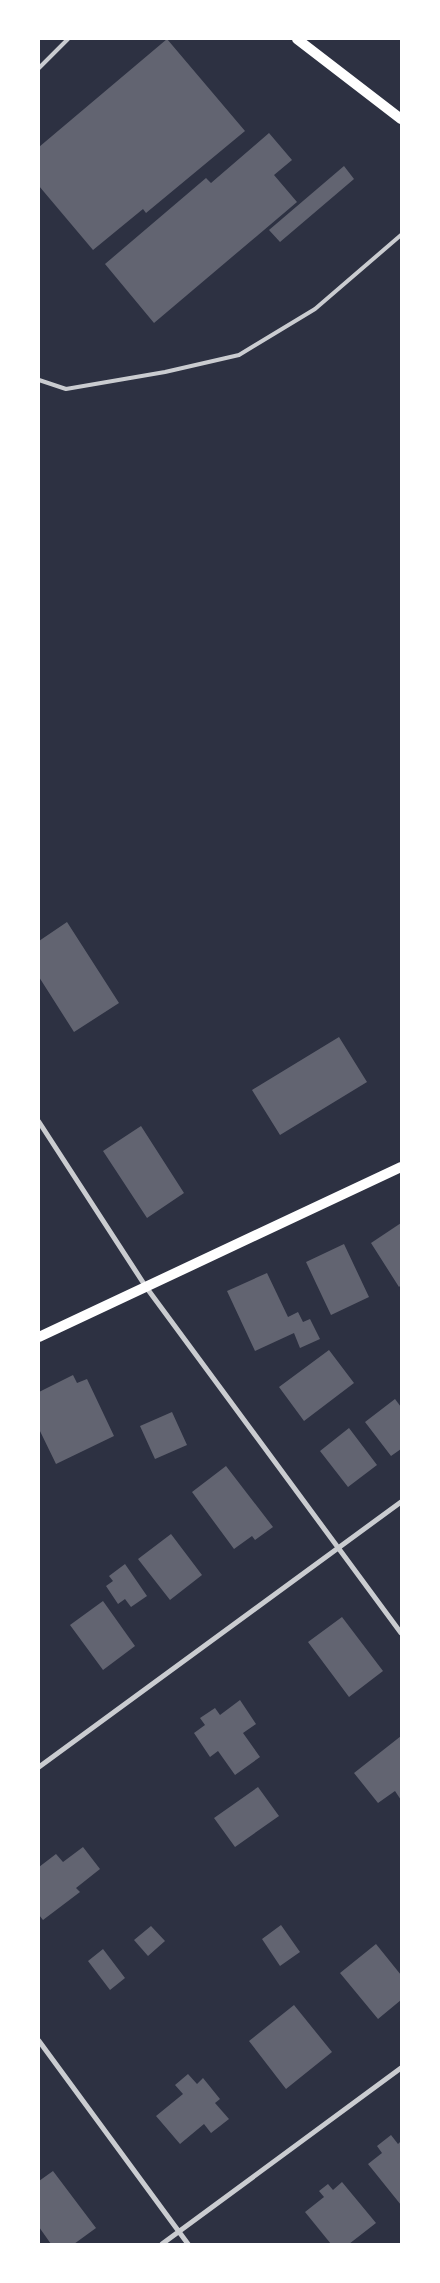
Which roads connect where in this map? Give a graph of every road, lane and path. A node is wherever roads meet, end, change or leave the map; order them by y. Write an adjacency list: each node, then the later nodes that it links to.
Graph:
1 (68, 39): 3 (lane)
2 (297, 39): 4 (main road)
3 (39, 68)
4 (401, 119)
5 (401, 235): 6 (lane)
6 (39, 380)
7 (39, 1122): 9 (street)
8 (401, 1167): 9 (main road)
9 (146, 1287): 10 (main road); 12 (street)
10 (39, 1337)
11 (401, 1502): 12 (street)
12 (338, 1548): 13 (street); 14 (street)
13 (401, 1633)
14 (39, 1767)
15 (39, 2041): 17 (street)
16 (401, 2068): 17 (street)
17 (178, 2232): 18 (street); 19 (street)
18 (162, 2244)
19 (188, 2244)

